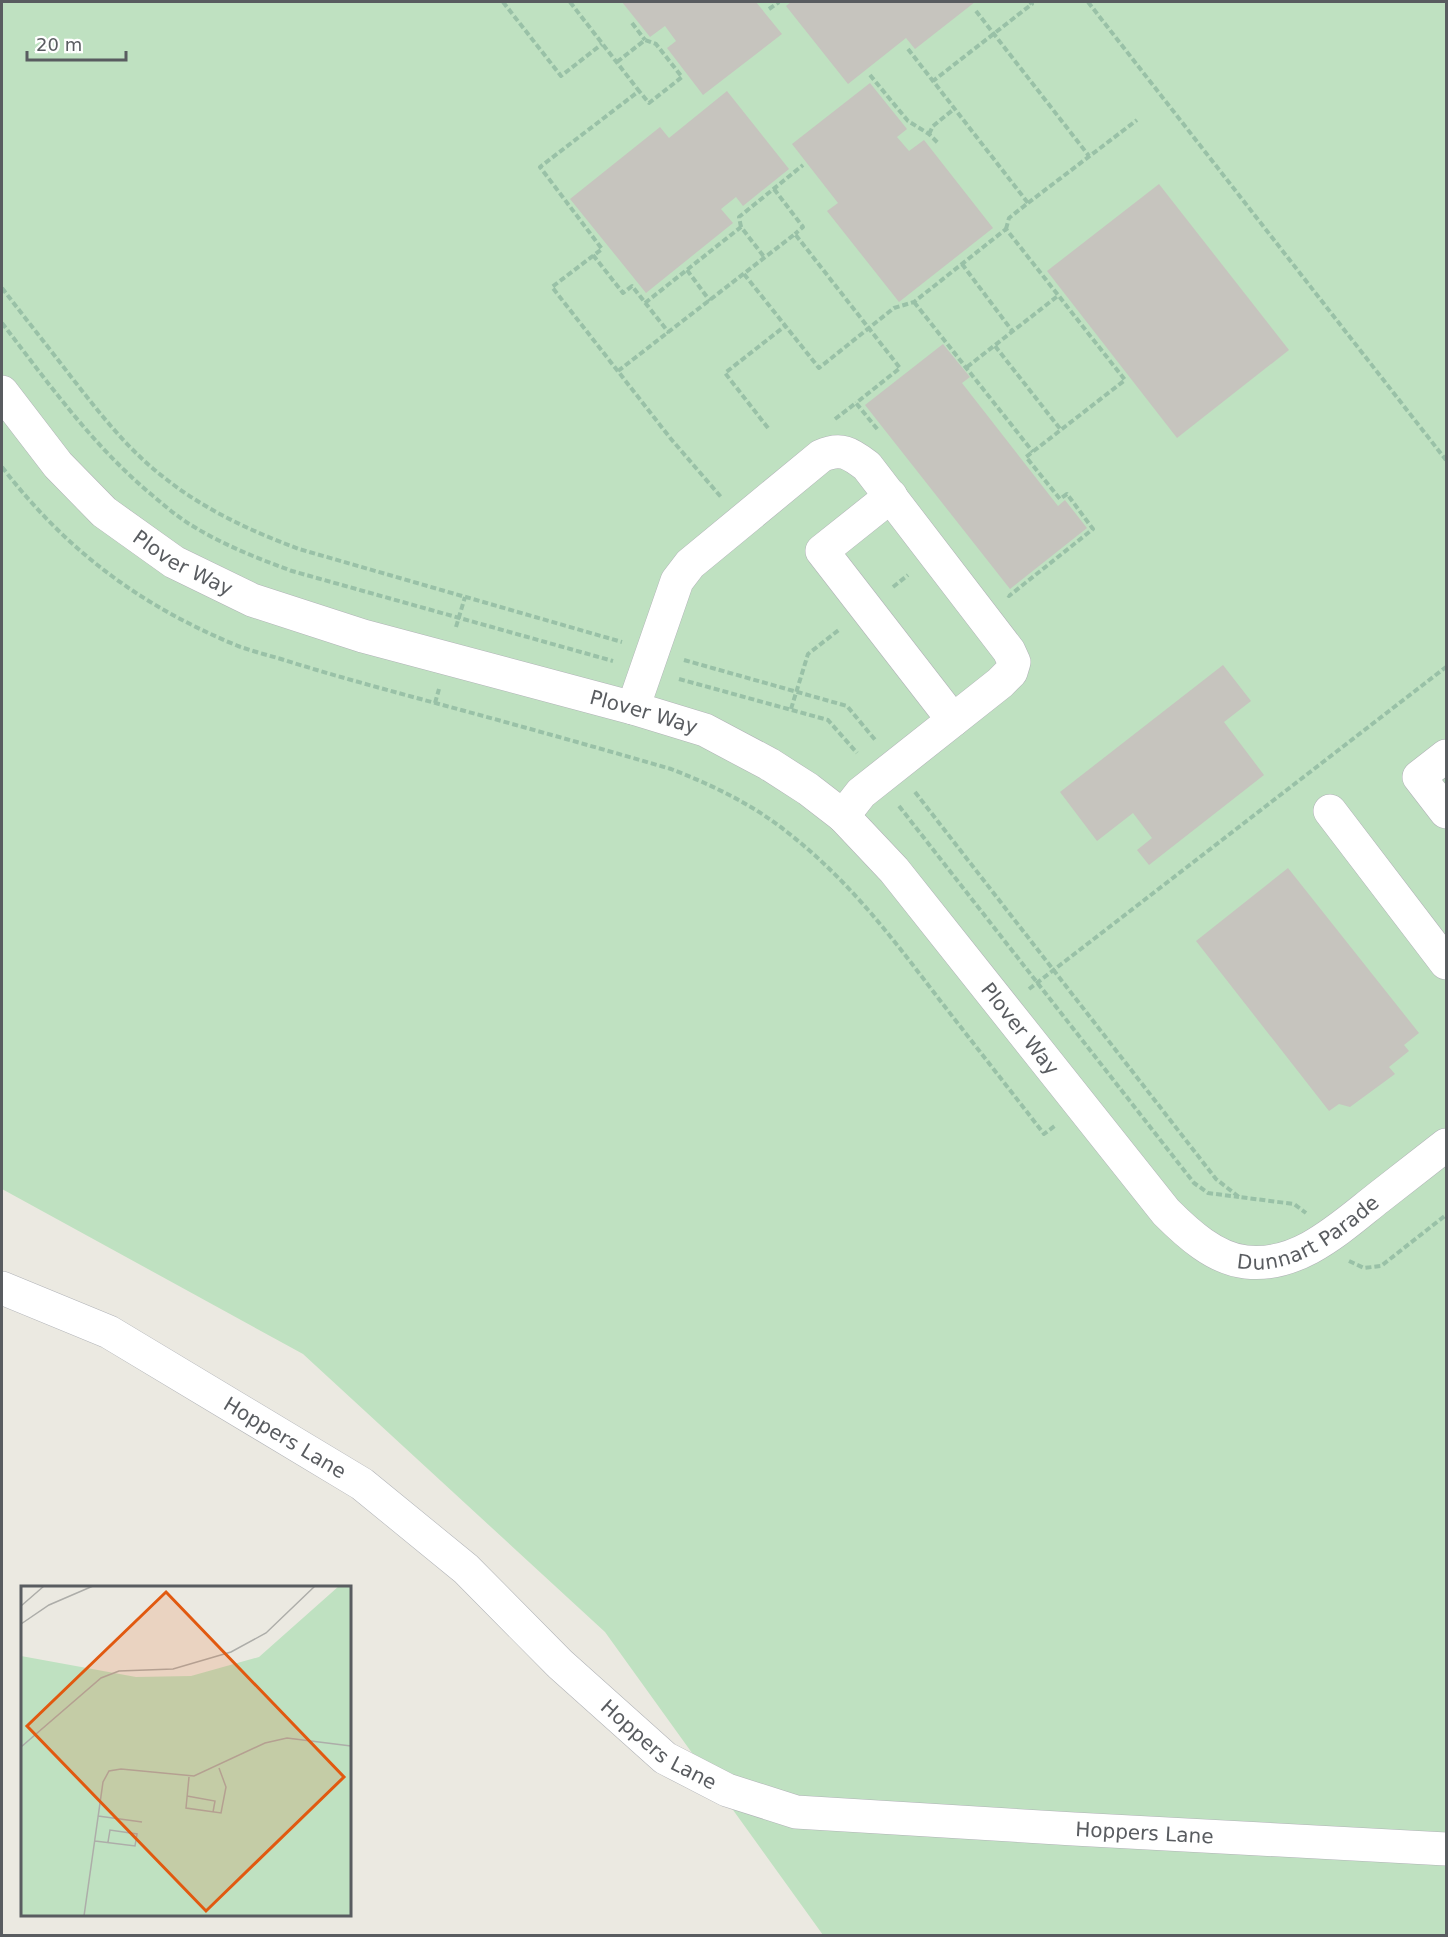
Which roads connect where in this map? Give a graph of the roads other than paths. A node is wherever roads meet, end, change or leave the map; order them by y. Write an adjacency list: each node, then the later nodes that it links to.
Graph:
1 (2, 393): 3 (street, Plover Way)
2 (891, 496): 3 (street); 4 (street); 4 (street)
3 (633, 708): 8 (street, Plover Way)
4 (953, 720): 8 (street)
5 (1446, 756): 7 (street)
6 (1330, 812): 9 (street)
7 (1446, 812)
8 (843, 816): 11 (street, Plover Way)
9 (1446, 963)
10 (1446, 1144): 11 (street, Dunnart Parade)
11 (1166, 1212)
12 (2, 1288): 13 (street, Hoppers Lane)
13 (1446, 1849)

